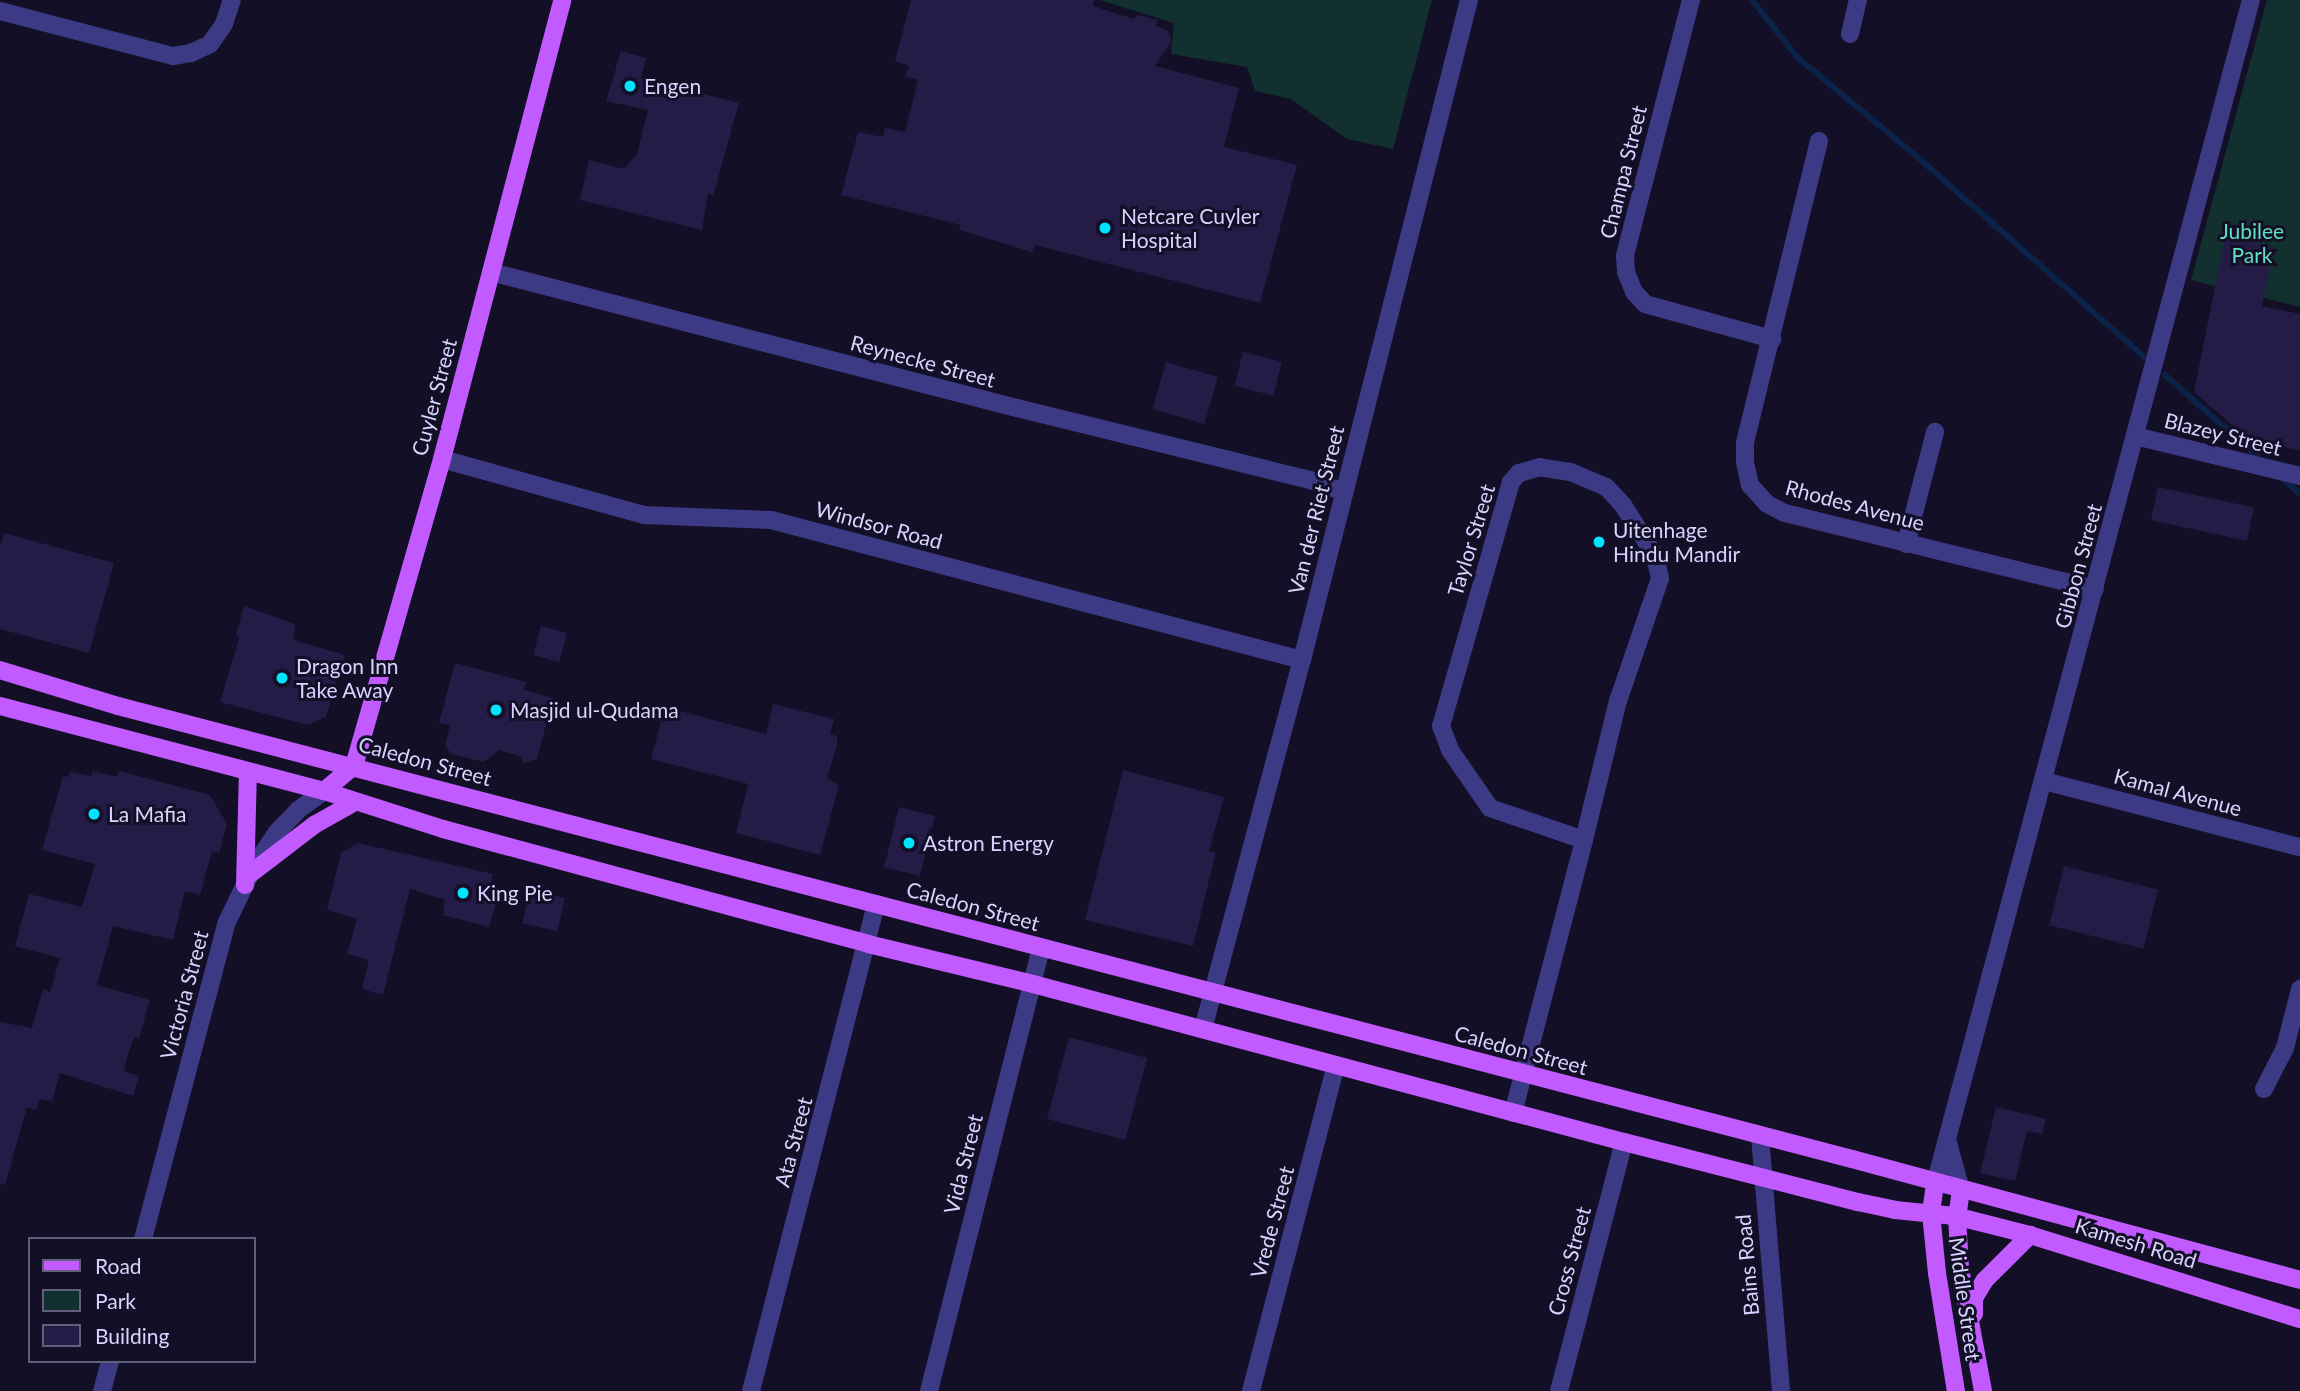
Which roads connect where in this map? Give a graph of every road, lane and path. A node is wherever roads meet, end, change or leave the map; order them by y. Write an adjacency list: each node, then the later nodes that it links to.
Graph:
1 (232, 0): 7 (street)
2 (562, 0): 10 (main road, Cuyler Street)
3 (1469, 0): 16 (street, Van der Riet Street)
4 (1690, 0): 11 (street, Champa Street)
5 (1858, 0): 8 (street)
6 (2251, 0): 13 (street, Gibbon Street)
7 (0, 11)
8 (1850, 34)
9 (1819, 141): 11 (street, Rhodes Avenue)
10 (491, 272): 14 (main road, Cuyler Street); 16 (street, Reynecke Street)
11 (1772, 339): 17 (street, Rhodes Avenue)
12 (1935, 432): 17 (street)
13 (2135, 436): 15 (street, Blazey Street); 18 (street, Gibbon Street)
14 (442, 459): 19 (street, Windsor Road); 22 (main road, Cuyler Street)
15 (2300, 476)
16 (1343, 492): 19 (street, Van der Riet Street)
17 (1906, 544): 18 (street, Rhodes Avenue)
18 (2095, 589): 24 (street, Gibbon Street)
19 (1302, 660): 35 (street, Van der Riet Street)
20 (0, 670): 22 (main road, Caledon Street)
21 (0, 706): 23 (main road)
22 (354, 766): 25 (main road); 30 (main road, Caledon Street)
23 (248, 772): 25 (main road); 29 (main road)
24 (2044, 781): 28 (street, Kamal Avenue); 43 (street, Gibbon Street)
25 (324, 791): 26 (main road); 29 (street, Victoria Street)
26 (355, 802): 29 (main road); 31 (main road)
27 (1584, 840): 27 (street, Taylor Street); 38 (street, Taylor Street)
28 (2300, 848)
29 (247, 880): 50 (street, Victoria Street)
30 (876, 904): 31 (street, Ata Street); 32 (main road, Caledon Street)
31 (868, 944): 33 (main road); 56 (street, Ata Street)
32 (1041, 948): 33 (street, Vida Street); 35 (main road, Caledon Street)
33 (1033, 984): 36 (main road); 57 (street, Vida Street)
34 (2300, 989): 39 (street)
35 (1215, 993): 36 (street, Van der Riet Street); 38 (main road, Caledon Street)
36 (1203, 1029): 37 (main road)
37 (1336, 1065): 40 (main road); 58 (street, Vrede Street)
38 (1523, 1074): 40 (street, Taylor Street); 41 (main road, Caledon Street)
39 (2264, 1089)
40 (1513, 1113): 42 (main road)
41 (1760, 1136): 44 (street, Bains Road); 45 (main road, Caledon Street)
42 (1624, 1142): 44 (main road); 59 (street, Cross Street)
43 (1948, 1143): 45 (street, Gibbon Street); 46 (street, Gibbon Street)
44 (1762, 1176): 47 (main road); 60 (street, Bains Road)
45 (1935, 1184): 46 (main road, Kamesh Road); 47 (main road, Middle Street)
46 (1961, 1190): 48 (main road, Middle Street); 51 (main road, Kamesh Road)
47 (1931, 1213): 48 (main road, Kamesh Road); 61 (main road, Middle Street)
48 (1957, 1217): 49 (main road, Kamesh Road); 53 (main road, Middle Street)
49 (2031, 1235): 52 (main road, Kamesh Road); 53 (main road)
50 (144, 1237)
51 (2300, 1280)
52 (2300, 1319)
53 (1973, 1343): 62 (main road, Middle Street)
54 (109, 1363): 55 (street)
55 (102, 1391)
56 (751, 1391)
57 (929, 1391)
58 (1251, 1391)
59 (1559, 1391)
60 (1781, 1391)
61 (1956, 1391)
62 (1983, 1391)

